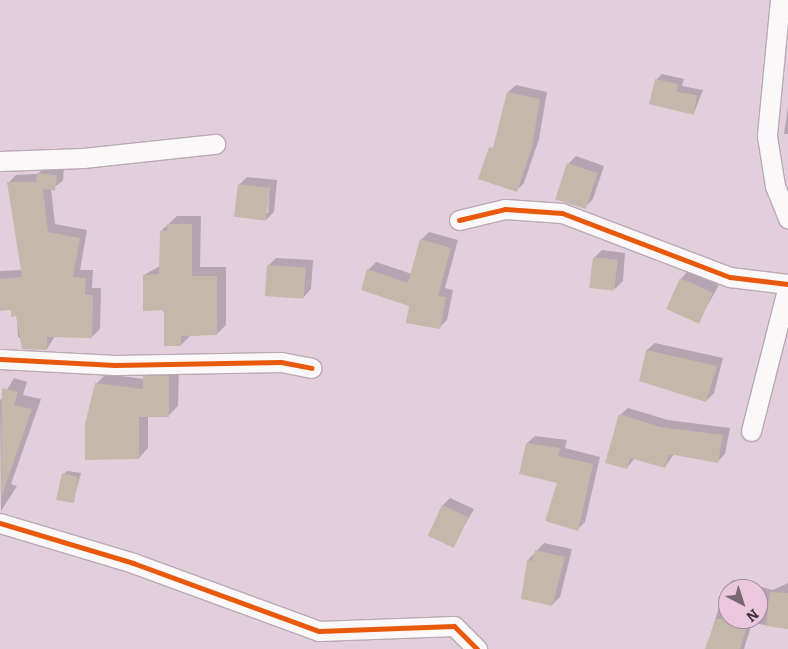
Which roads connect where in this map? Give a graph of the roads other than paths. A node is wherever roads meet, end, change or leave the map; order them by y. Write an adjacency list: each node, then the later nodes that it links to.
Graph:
1 (780, 0): 4 (street)
2 (215, 144): 3 (street)
3 (0, 161)
4 (788, 218)
5 (459, 220): 6 (street)
6 (788, 285): 9 (street)
7 (0, 359): 8 (street)
8 (311, 368)
9 (751, 431)
10 (0, 523): 11 (street)
11 (476, 649)

